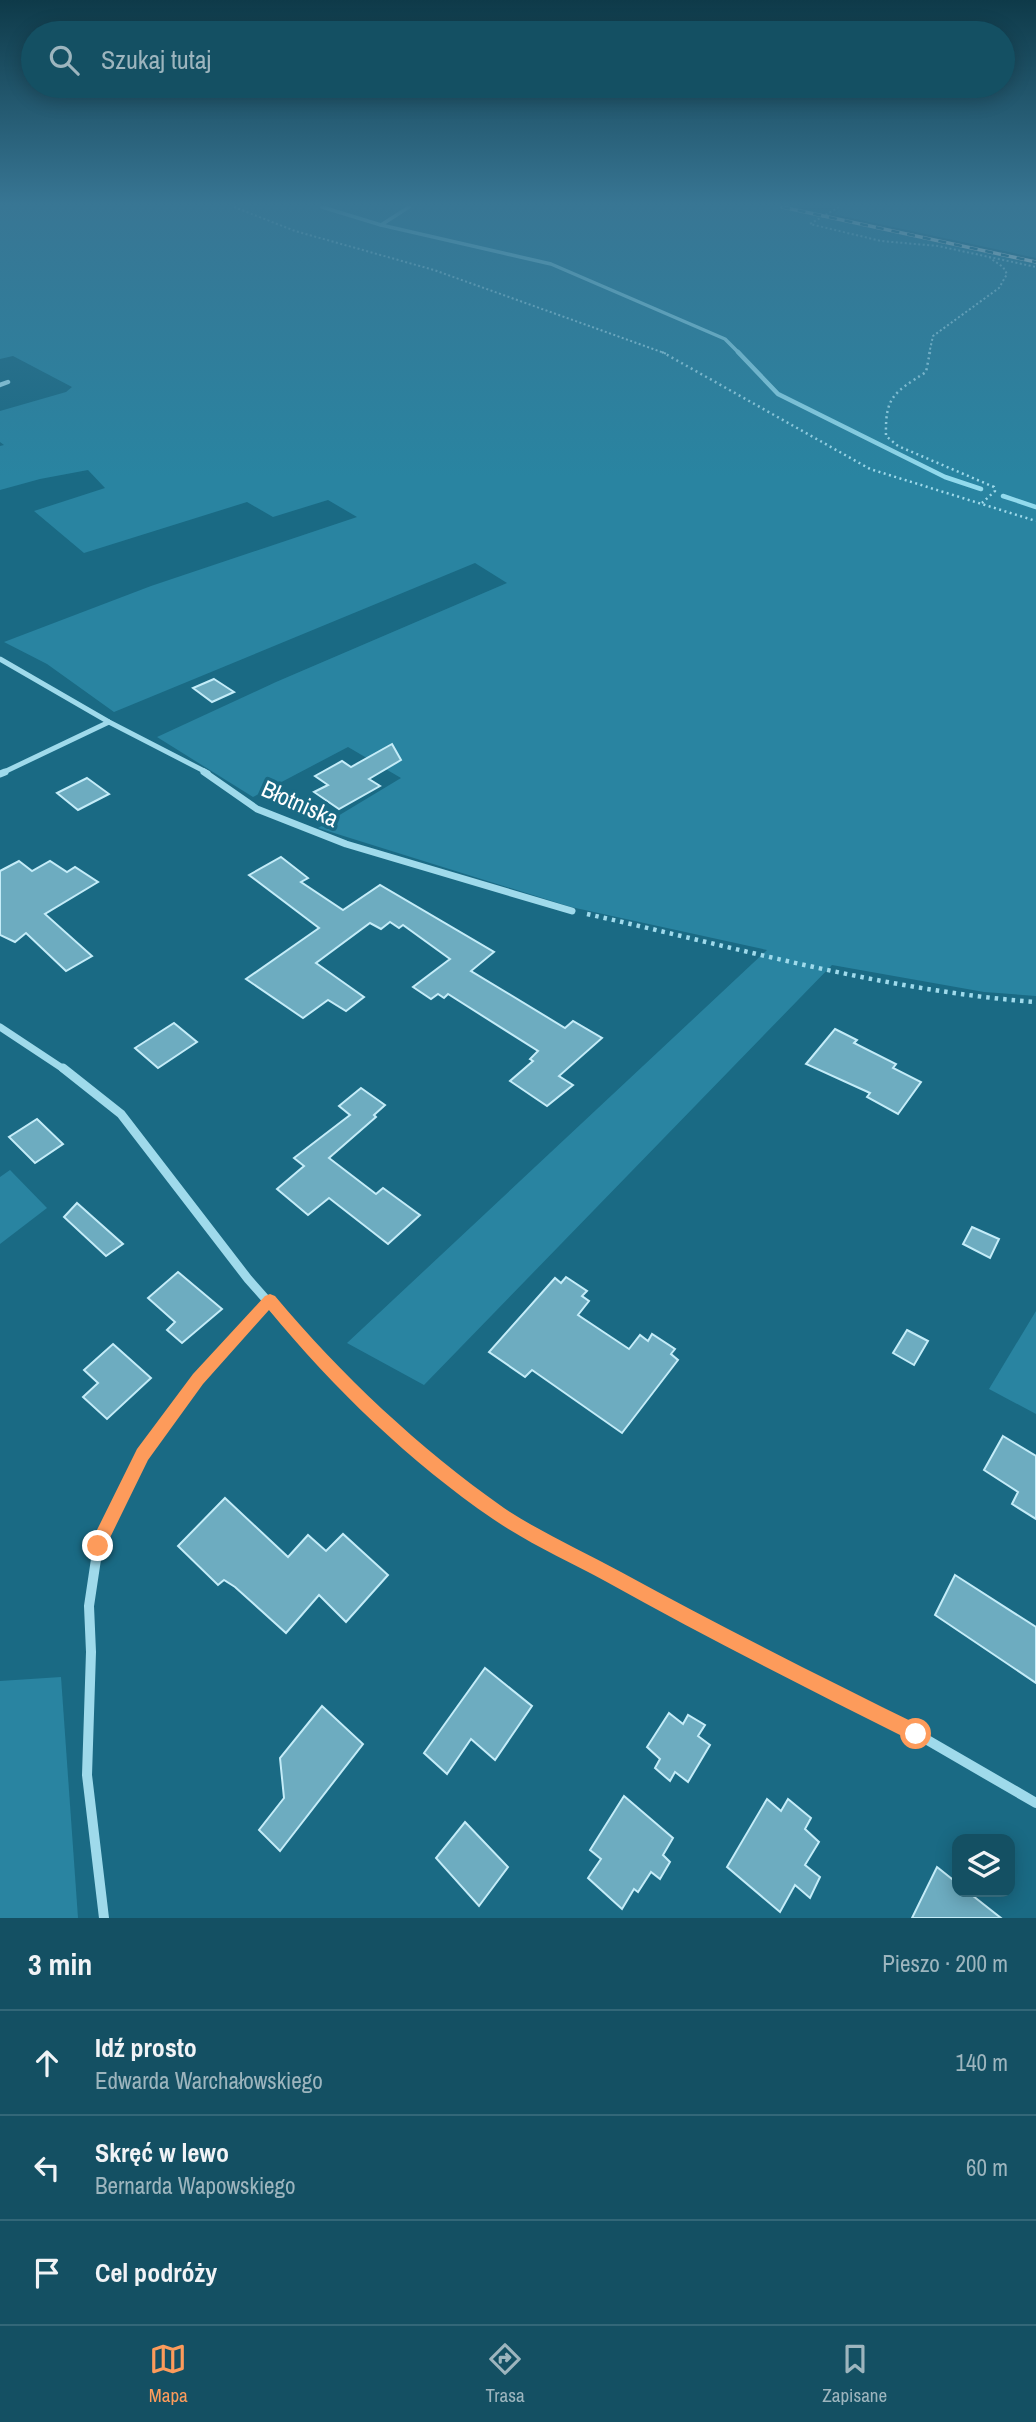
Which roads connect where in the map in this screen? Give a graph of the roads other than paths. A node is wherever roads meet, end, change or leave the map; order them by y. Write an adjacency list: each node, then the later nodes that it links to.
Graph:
1 (8, 383): 2 (street)
2 (0, 384)
3 (0, 659): 4 (street, Błotniska)
4 (109, 722): 5 (street); 6 (street, Błotniska)
5 (0, 774)
6 (572, 911)
7 (0, 1027): 8 (street)
8 (270, 1300): 9 (street); 10 (street)
9 (1036, 1803)
10 (104, 1918)

